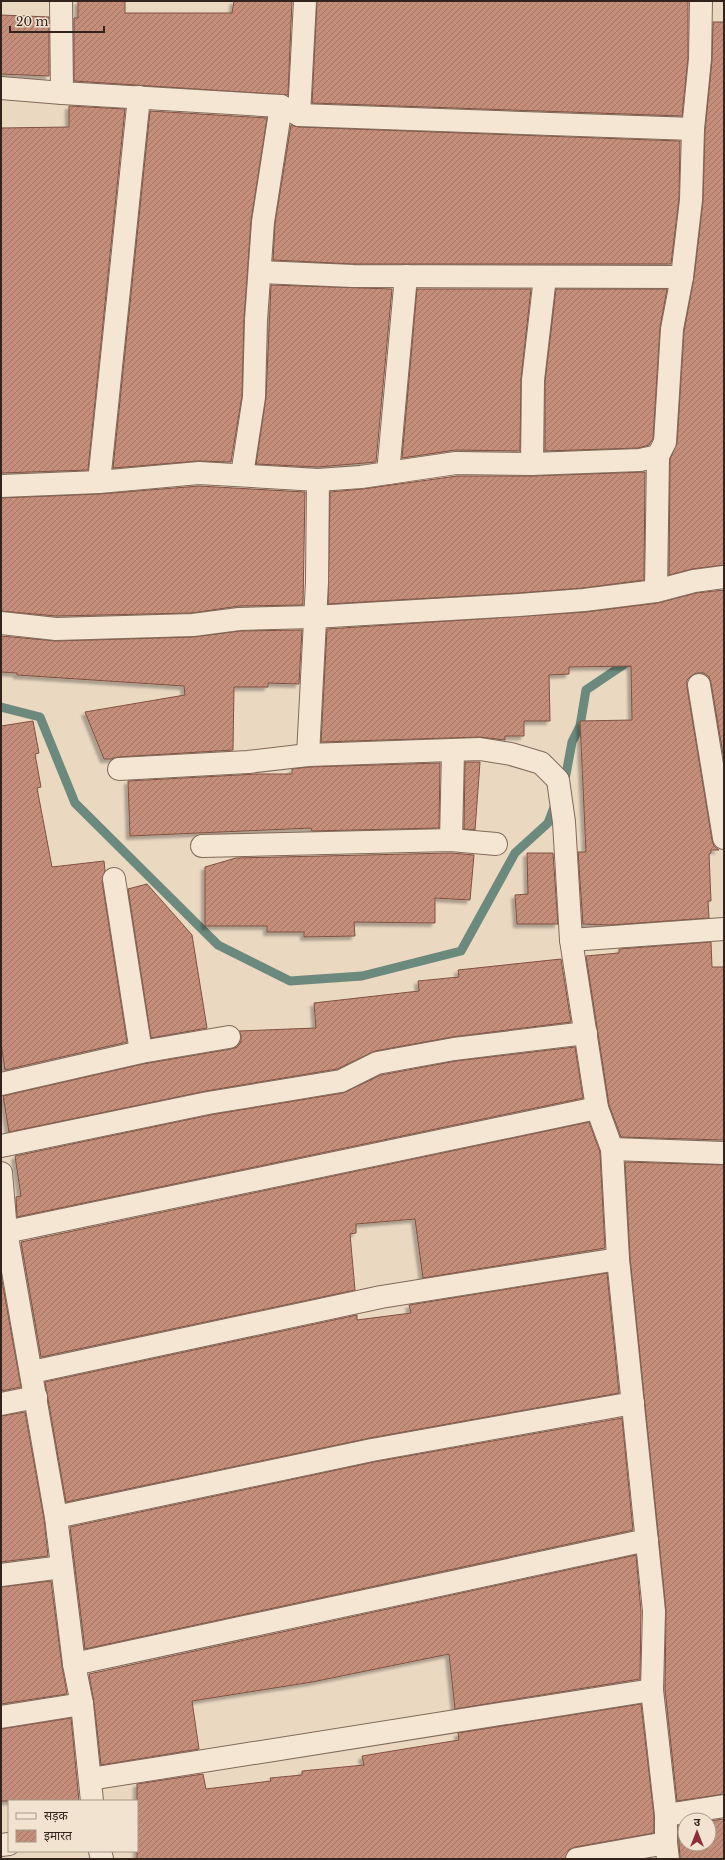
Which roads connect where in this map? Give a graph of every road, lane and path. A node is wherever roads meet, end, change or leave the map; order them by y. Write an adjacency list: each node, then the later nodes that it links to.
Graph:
1 (61, 1): 5 (street)
2 (305, 1): 7 (street)
3 (702, 1): 8 (street)
4 (1, 88): 5 (street)
5 (62, 93): 6 (street)
6 (139, 97): 7 (street); 18 (street)
7 (290, 111): 8 (street); 9 (street)
8 (693, 129): 12 (street)
9 (260, 272): 10 (street); 16 (street)
10 (406, 276): 11 (street); 15 (street)
11 (545, 277): 12 (street); 14 (street)
12 (682, 277): 13 (street)
13 (658, 456): 14 (street); 21 (street)
14 (532, 464): 15 (street)
15 (388, 473): 17 (street)
16 (242, 476): 17 (street); 18 (street)
17 (318, 480): 22 (street)
18 (99, 482): 19 (street)
19 (1, 486)
20 (724, 577): 21 (street)
21 (656, 591): 22 (street)
22 (314, 618): 23 (street); 26 (street)
23 (1, 623)
24 (699, 685): 28 (street)
25 (453, 751): 26 (street); 29 (street); 34 (street)
26 (308, 755): 27 (street)
27 (119, 769)
28 (724, 838)
29 (451, 840): 30 (street); 31 (street)
30 (496, 844)
31 (202, 846)
32 (114, 878): 37 (street)
33 (724, 929): 34 (street)
34 (571, 940): 35 (street)
35 (586, 1033): 39 (street); 40 (street)
36 (229, 1037): 37 (street)
37 (141, 1052): 38 (street)
38 (1, 1084)
39 (597, 1108): 41 (street); 44 (street)
40 (1, 1146)
41 (612, 1149): 42 (street); 45 (street)
42 (724, 1153)
43 (1, 1173): 44 (street)
44 (4, 1232): 46 (street)
45 (618, 1259): 46 (street); 48 (street)
46 (32, 1372): 47 (street)
47 (36, 1397): 49 (street); 50 (street)
48 (633, 1403): 50 (street); 51 (street)
49 (1, 1404)
50 (56, 1517): 52 (street)
51 (647, 1540): 54 (street); 55 (street)
52 (62, 1567): 53 (street); 54 (street)
53 (1, 1576)
54 (74, 1664): 56 (street)
55 (652, 1690): 58 (street); 61 (street)
56 (82, 1704): 57 (street); 58 (street)
57 (1, 1717)
58 (90, 1778): 59 (street)
59 (92, 1800)
60 (724, 1806): 61 (street)
61 (666, 1814): 62 (street)
62 (667, 1851): 63 (street)
63 (577, 1859)

